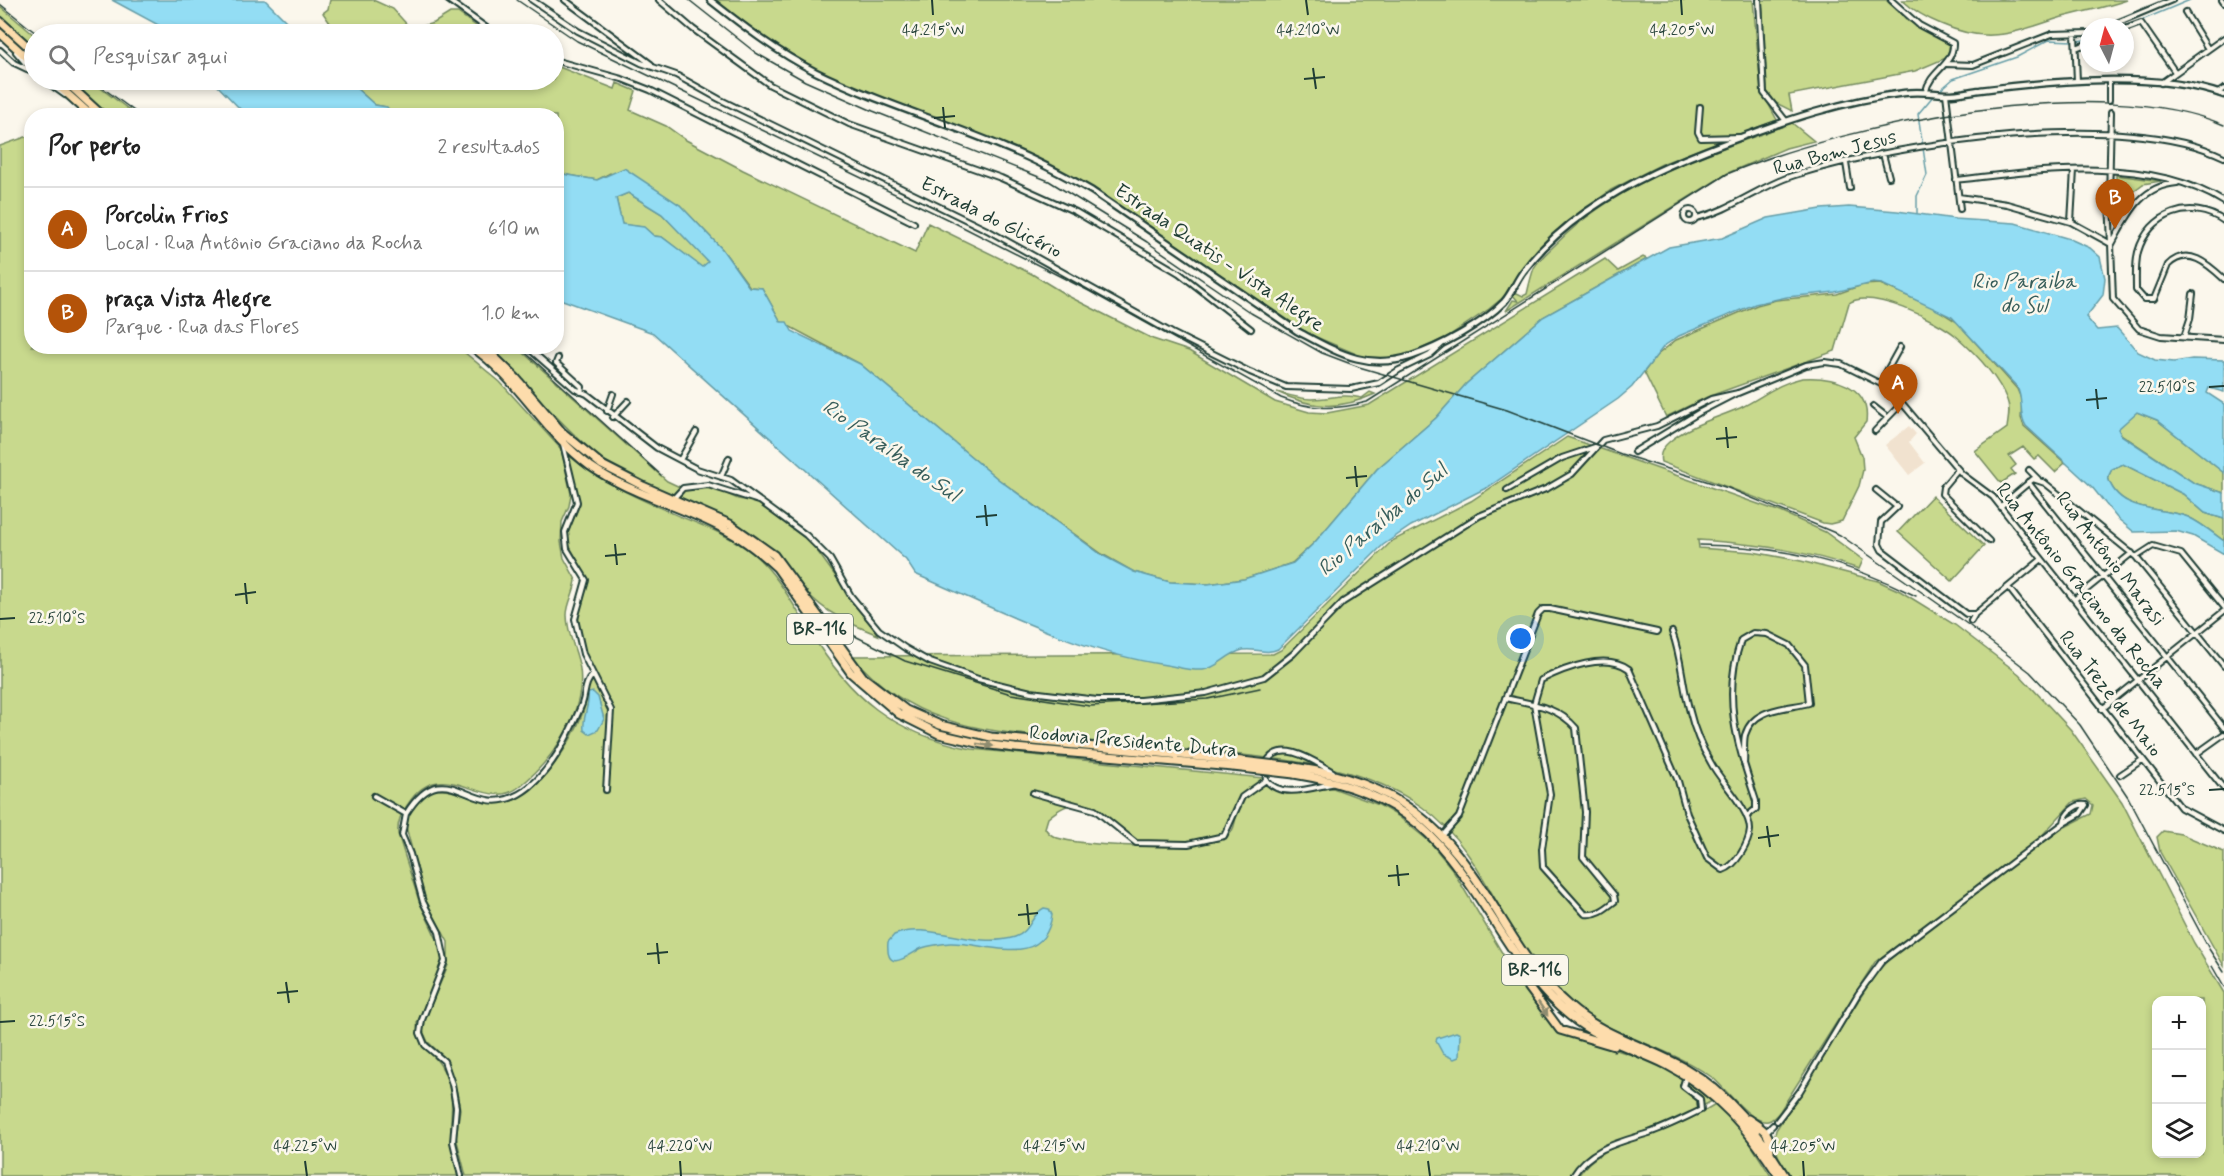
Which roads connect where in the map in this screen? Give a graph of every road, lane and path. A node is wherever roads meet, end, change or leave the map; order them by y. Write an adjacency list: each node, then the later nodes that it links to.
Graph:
1 (448, 0): 12 (street)
2 (532, 0): 27 (street, Estrada do Glicério)
3 (565, 0): 27 (street)
4 (658, 0): 70 (street)
5 (710, 0): 73 (street, Estrada Quatis - Vista Alegre)
6 (1759, 0): 45 (street)
7 (1891, 0): 25 (street)
8 (2172, 0): 10 (street)
9 (2186, 12): 21 (street)
10 (2129, 18)
11 (0, 21): 18 (highway)
12 (481, 24)
13 (2134, 26): 28 (street)
14 (0, 33): 23 (highway)
15 (2080, 34): 16 (street)
16 (2076, 35): 20 (street); 25 (street)
17 (2224, 38): 21 (street)
18 (24, 43)
19 (2080, 45): 20 (street)
20 (2076, 46): 29 (street)
21 (2208, 49): 28 (street)
22 (0, 50): 26 (street)
23 (24, 59)
24 (564, 63): 66 (street)
25 (1946, 64): 36 (street)
26 (24, 66)
27 (657, 68): 73 (street, Estrada do Glicério)
28 (2175, 72): 31 (street)
29 (2077, 81): 30 (street); 37 (street)
30 (2109, 82): 31 (street); 39 (street)
31 (2160, 84): 38 (street)
32 (2224, 89): 38 (street)
33 (58, 90): 41 (street)
34 (62, 90): 42 (highway)
35 (75, 90): 43 (highway)
36 (1928, 91): 37 (street); 45 (street, Estrada Quatis - Vista Alegre)
37 (1945, 94): 48 (street)
38 (2221, 94)
39 (2109, 100)
40 (1700, 107): 47 (street)
41 (82, 108)
42 (83, 108)
43 (94, 108)
44 (2111, 112): 46 (street)
45 (1786, 121): 47 (street, Estrada Quatis - Vista Alegre)
46 (2112, 135): 48 (street, Rua Bom Jesus); 50 (street, Rua Bom Jesus); 53 (street)
47 (1740, 137): 73 (street, Estrada Quatis - Vista Alegre)
48 (1952, 144): 49 (street, Rua Bom Jesus); 55 (street)
49 (1883, 154): 51 (street, Rua Bom Jesus); 54 (street)
50 (2224, 157)
51 (1846, 163): 57 (street); 63 (street, Rua Bom Jesus)
52 (2074, 170): 53 (street); 55 (street); 65 (street)
53 (2110, 171): 56 (street); 59 (street)
54 (1889, 177)
55 (1956, 180): 58 (street)
56 (2186, 183): 60 (street); 61 (street)
57 (1850, 188)
58 (1959, 197): 62 (street); 65 (street)
59 (2109, 200): 61 (street); 67 (street)
60 (2224, 202)
61 (2133, 205): 67 (street)
62 (1960, 209)
63 (1696, 218)
64 (2224, 221): 68 (street)
65 (2071, 222): 67 (street)
66 (914, 224)
67 (2111, 244): 71 (street)
68 (2224, 279)
69 (2193, 294): 71 (street)
70 (1251, 329)
71 (2184, 337): 72 (street)
72 (2224, 340)
73 (1442, 344)
74 (1900, 346): 80 (street)
75 (480, 354): 91 (highway, Rodovia Presidente Dutra / BR-116)
76 (491, 354): 103 (highway, Rodovia Presidente Dutra / BR-116)
77 (536, 354): 79 (street)
78 (558, 358): 79 (street)
79 (581, 392): 86 (street)
80 (1891, 392): 81 (street, Rua Antônio Graciano da Rocha); 84 (street, Rua Antônio Graciano da Rocha)
81 (1738, 393): 92 (street, Rua Antônio Graciano da Rocha); 93 (street)
82 (613, 394): 86 (street)
83 (628, 401): 87 (street)
84 (1902, 403): 88 (street); 96 (street, Rua Antônio Graciano da Rocha)
85 (1873, 406): 88 (street)
86 (607, 411): 87 (street)
87 (613, 417): 95 (street)
88 (1887, 417): 89 (street)
89 (1875, 431)
90 (696, 432): 95 (street)
91 (562, 441): 121 (street); 130 (highway, Rodovia Presidente Dutra / BR-116, one-way to 130)
92 (1595, 447): 101 (street); 104 (street, Rua Antônio Graciano da Rocha)
93 (1634, 452)
94 (729, 458): 98 (street)
95 (680, 460): 98 (street)
96 (1958, 469): 105 (street, Rua Antônio Graciano da Rocha); 106 (street)
97 (2029, 470): 99 (street)
98 (721, 477): 104 (street)
99 (2038, 479): 100 (street); 107 (street)
100 (2030, 481): 105 (street); 110 (street, Rua Antônio Marasi)
101 (1507, 490)
102 (1876, 490): 114 (street)
103 (673, 499): 104 (street); 130 (highway, Rodovia Presidente Dutra / BR-116)
104 (762, 502)
105 (2001, 506): 109 (street, Rua Antônio Graciano da Rocha)
106 (1989, 541)
107 (2132, 553): 108 (street); 110 (street)
108 (2136, 557): 113 (street); 118 (street)
109 (2042, 559): 111 (street); 112 (street, Rua Antônio Graciano da Rocha)
110 (2104, 576): 112 (street); 119 (street, Rua Antônio Marasi)
111 (2007, 587): 114 (street); 125 (street, Rua Treze de Maio)
112 (2075, 599): 122 (street, Rua Antônio Graciano da Rocha)
113 (2224, 609): 118 (street)
114 (1975, 614): 115 (street)
115 (1971, 621)
116 (1657, 632): 123 (street)
117 (1672, 632): 140 (street)
118 (2196, 633): 119 (street); 120 (street)
119 (2167, 656): 122 (street); 126 (street, Rua Antônio Marasi)
120 (2224, 666)
121 (593, 675): 136 (street); 139 (street)
122 (2138, 680): 125 (street); 128 (street, Rua Antônio Graciano da Rocha)
123 (1505, 698): 124 (street); 143 (street)
124 (1534, 704): 124 (street); 140 (street)
125 (2102, 709): 129 (street, Rua Treze de Maio)
126 (2224, 728)
127 (2224, 734): 128 (street)
128 (2196, 754): 135 (street, Rua Antônio Graciano da Rocha)
129 (2142, 760): 132 (street); 142 (street, Rua Treze de Maio)
130 (1234, 764): 133 (highway, Rodovia Presidente Dutra / BR-116, bridge)
131 (1744, 764): 131 (street); 140 (street)
132 (2120, 775)
133 (1339, 779): 134 (street); 134 (street); 143 (highway, Rodovia Presidente Dutra / BR-116); 144 (highway, Rodovia Presidente Dutra / BR-116)
134 (1266, 780): 137 (street)
135 (2224, 789)
136 (606, 790)
137 (1033, 793)
138 (374, 796): 139 (street)
139 (406, 813): 150 (street)
140 (1747, 816)
141 (2064, 823): 141 (street); 148 (street)
142 (2224, 831)
143 (1443, 834): 147 (highway, Rodovia Presidente Dutra / BR-116)
144 (1511, 947): 145 (highway, Rodovia Presidente Dutra / BR-116); 145 (highway, one-way to 145)
145 (1635, 1051): 146 (highway, Rodovia Presidente Dutra / BR-116)
146 (1686, 1076): 151 (street); 152 (highway, Rodovia Presidente Dutra / BR-116)
147 (1742, 1115): 148 (highway); 149 (highway, Rodovia Presidente Dutra / BR-116)
148 (1767, 1131): 149 (highway)
149 (1770, 1151): 153 (highway, Rodovia Presidente Dutra / BR-116)
150 (461, 1176)
151 (1573, 1176)
152 (1779, 1176)
153 (1785, 1176)

